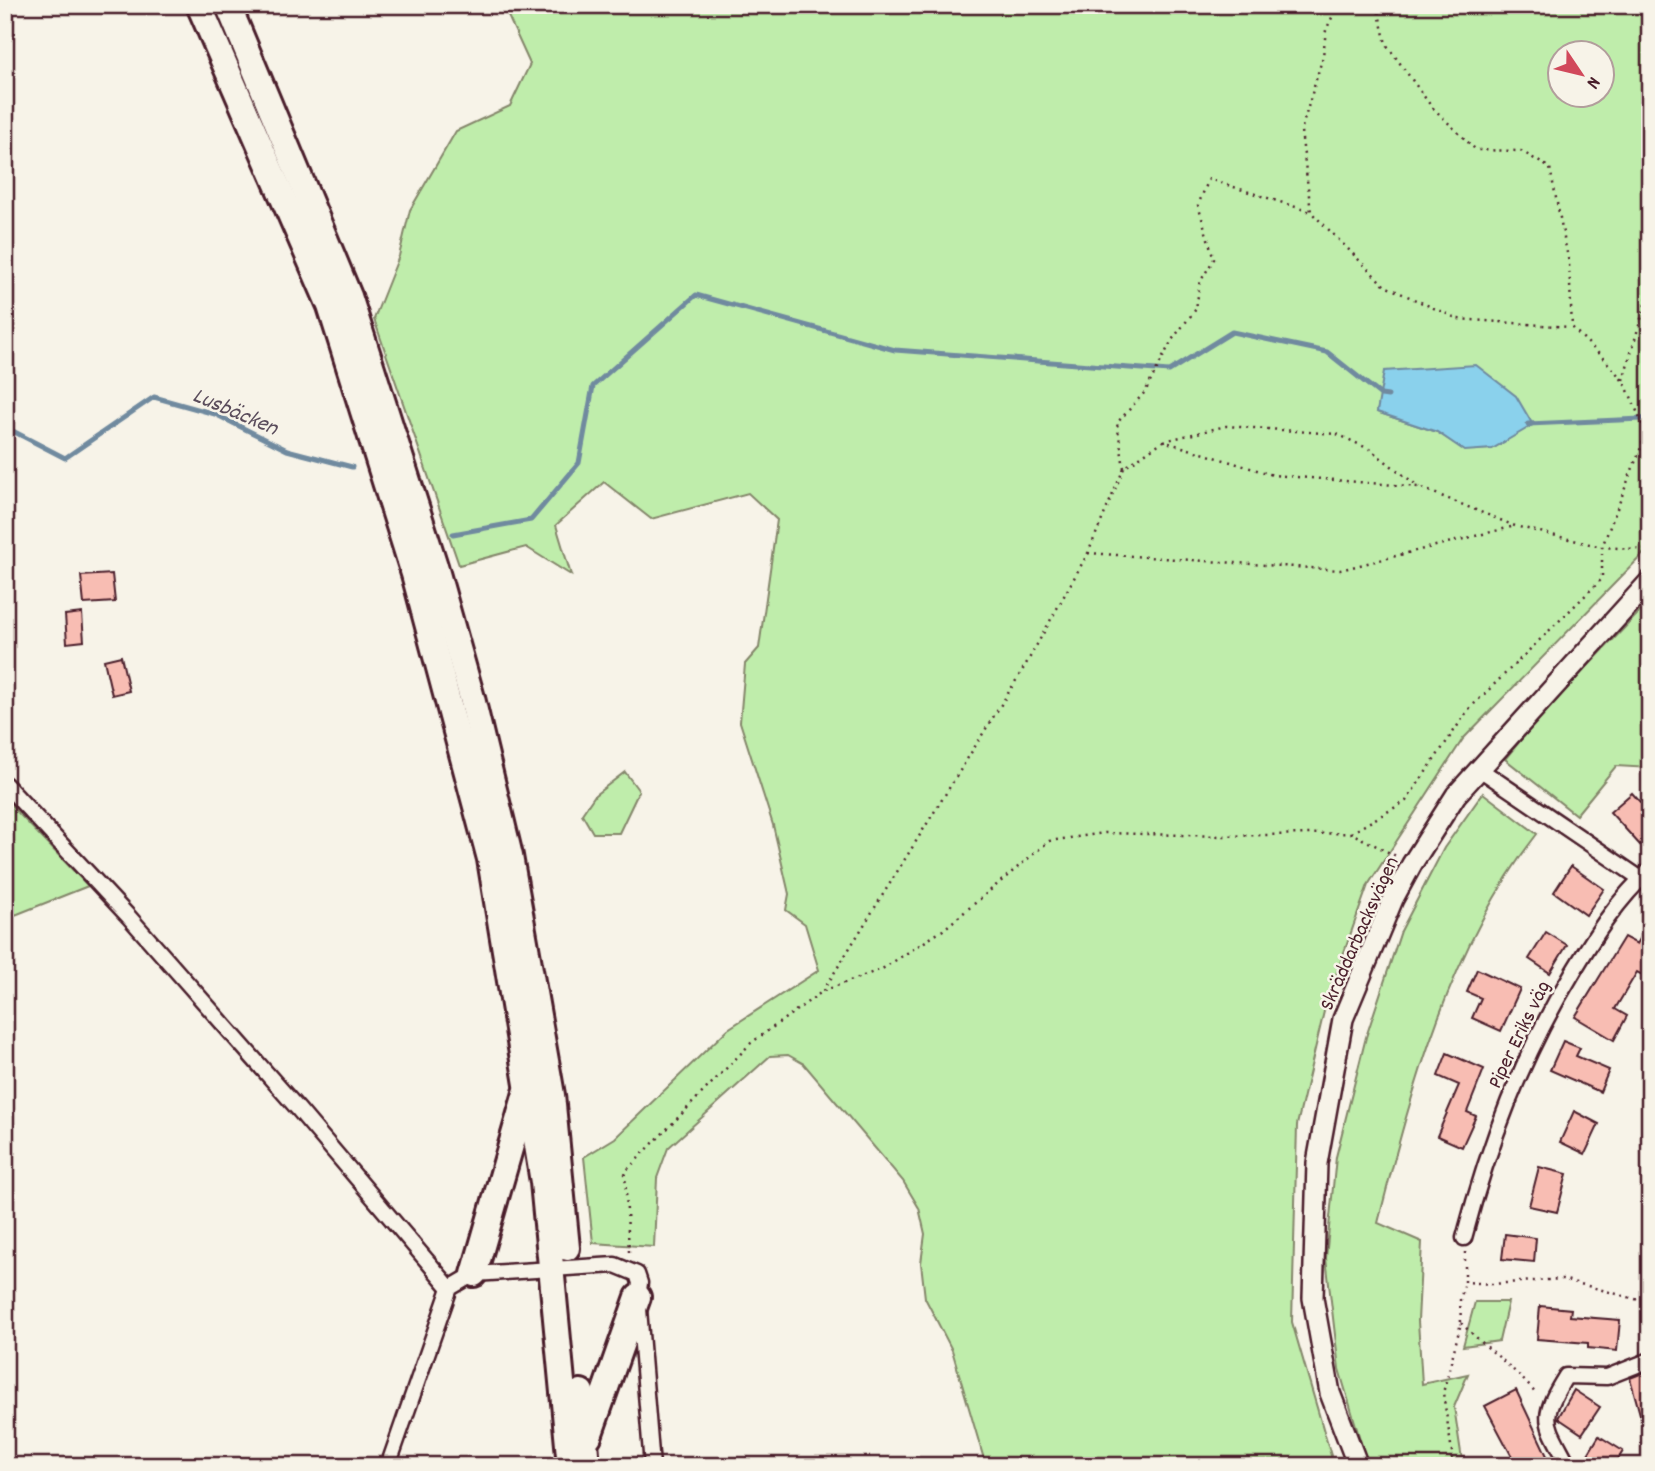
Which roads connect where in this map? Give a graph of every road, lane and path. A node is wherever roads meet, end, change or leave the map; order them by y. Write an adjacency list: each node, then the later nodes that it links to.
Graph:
1 (199, 5): 25 (highway)
2 (228, 5): 27 (highway)
3 (1338, 5): 5 (path)
4 (1377, 5): 7 (path)
5 (1311, 212): 7 (path); 12 (path)
6 (1650, 288): 8 (path)
7 (1572, 327): 8 (path)
8 (1623, 380): 9 (path)
9 (1645, 436): 10 (path); 15 (path)
10 (1650, 440)
11 (1163, 441): 12 (path); 13 (path); 13 (path)
12 (1124, 468): 17 (path)
13 (1419, 487): 14 (path)
14 (1515, 526): 15 (path); 17 (path)
15 (1602, 547): 16 (path); 21 (path)
16 (1650, 550)
17 (1088, 553): 24 (path)
18 (1650, 581): 19 (street, Skräddarbacksvägen)
19 (1478, 768): 22 (street, Skräddarbacksvägen); 23 (street)
20 (5, 784): 31 (street)
21 (1351, 833): 22 (path); 24 (path)
22 (1412, 864): 41 (street, Skräddarbacksvägen)
23 (1647, 878): 26 (street, Piper Eriks väg)
24 (823, 991): 28 (path)
25 (528, 1086): 27 (highway); 29 (highway)
26 (1464, 1238): 30 (path)
27 (561, 1268): 28 (street); 29 (street); 37 (highway); 39 (highway)
28 (629, 1269): 32 (street)
29 (474, 1274): 31 (street)
30 (1465, 1282): 33 (path); 34 (path)
31 (450, 1288): 38 (street)
32 (638, 1297): 37 (highway); 40 (street)
33 (1650, 1303)
34 (1461, 1323): 36 (path); 42 (path)
35 (1650, 1360): 36 (street)
36 (1547, 1407): 43 (street)
37 (587, 1455)
38 (388, 1466)
39 (570, 1466)
40 (652, 1466)
41 (1358, 1466)
42 (1451, 1466)
43 (1569, 1466)

